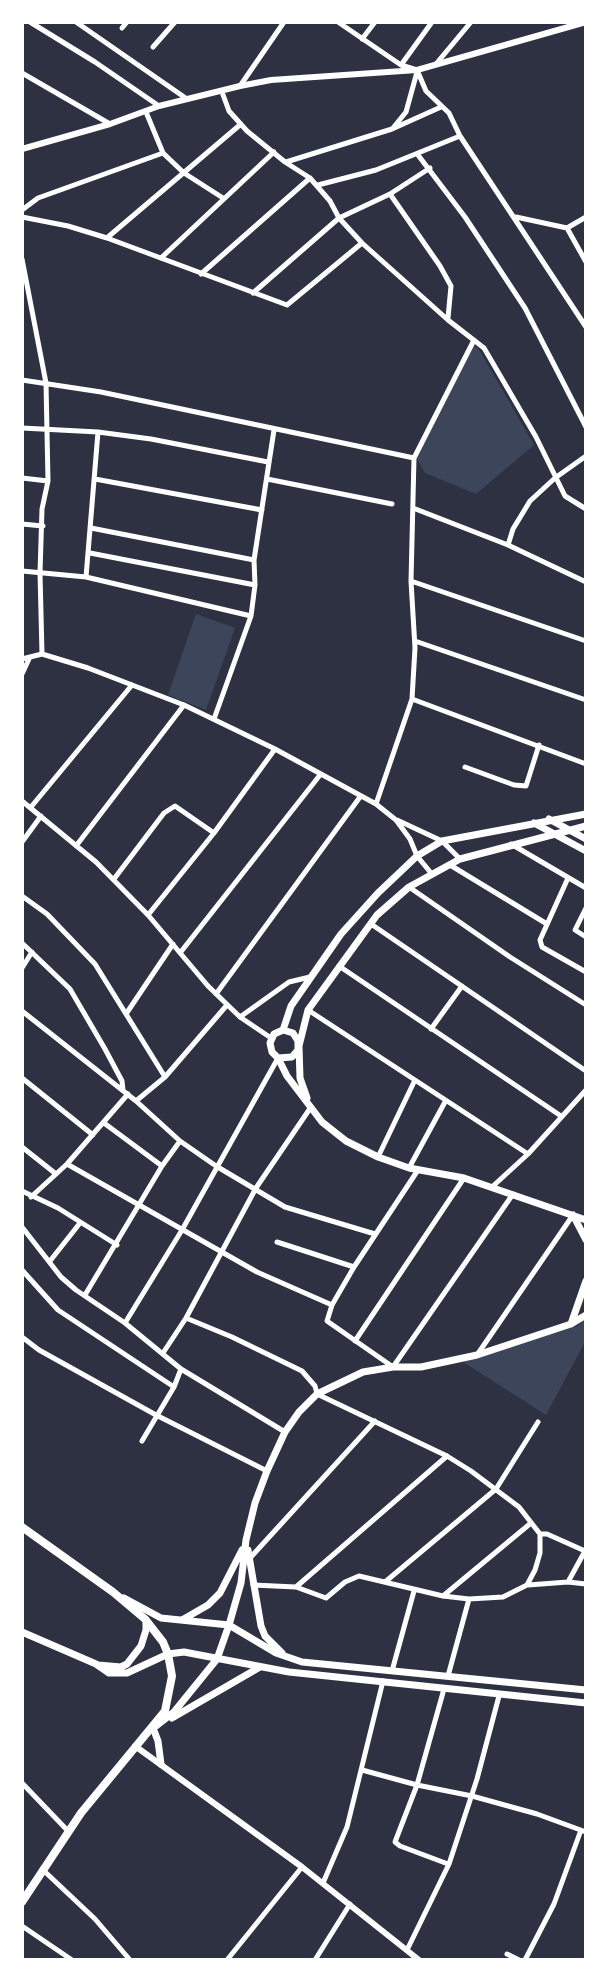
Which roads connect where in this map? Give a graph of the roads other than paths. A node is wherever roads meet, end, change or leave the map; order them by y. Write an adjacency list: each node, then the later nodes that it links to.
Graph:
1 (30, 22): 21 (street)
2 (76, 22): 20 (street)
3 (127, 22): 11 (street)
4 (175, 22): 13 (street)
5 (284, 22): 18 (street)
6 (338, 22): 12 (street)
7 (375, 22): 12 (street)
8 (432, 22): 15 (street)
9 (471, 22): 14 (street)
10 (586, 22): 14 (street)
11 (122, 28)
12 (362, 39): 15 (street)
13 (153, 47)
14 (436, 64): 16 (street)
15 (401, 65): 16 (street)
16 (417, 70): 18 (street); 22 (street); 26 (street)
17 (22, 73): 24 (street)
18 (240, 86): 19 (street)
19 (222, 92): 20 (street); 25 (street)
20 (187, 99): 21 (street)
21 (159, 106): 23 (street)
22 (441, 107): 26 (street); 27 (street)
23 (146, 112): 24 (street); 30 (street)
24 (110, 124): 28 (street)
25 (241, 124): 29 (street); 34 (street)
26 (392, 129): 32 (street)
27 (460, 136): 31 (street); 40 (street)
28 (22, 149)
29 (274, 152): 32 (street); 38 (street)
30 (163, 153): 34 (street); 39 (street)
31 (418, 155): 33 (street); 36 (street)
32 (285, 162): 35 (street)
33 (430, 168): 37 (street); 57 (street)
34 (184, 173): 38 (street); 45 (street)
35 (310, 178): 36 (street); 50 (street)
36 (317, 185): 43 (street)
37 (390, 194): 43 (street); 52 (street)
38 (223, 198): 47 (street)
39 (22, 210)
40 (515, 216): 44 (street); 53 (street)
41 (22, 217): 45 (street)
42 (586, 217): 44 (street)
43 (339, 218): 46 (street); 51 (street)
44 (567, 228): 49 (street)
45 (107, 238): 47 (street)
46 (362, 243): 51 (street); 52 (street)
47 (161, 258): 50 (street)
48 (22, 259): 56 (street)
49 (586, 262)
50 (201, 274): 51 (street)
51 (252, 294)
52 (448, 320): 54 (street)
53 (586, 327)
54 (474, 340): 63 (street); 66 (street)
55 (22, 380): 56 (street)
56 (46, 383): 59 (street); 60 (street)
57 (586, 427)
58 (22, 428): 60 (street)
59 (274, 430): 63 (street); 64 (street)
60 (47, 431): 61 (street); 69 (street)
61 (98, 432): 64 (street); 67 (street)
62 (586, 456): 66 (street)
63 (414, 458): 71 (street)
64 (268, 462): 68 (street)
65 (22, 478): 69 (street)
66 (555, 478): 72 (street); 77 (street)
67 (95, 479): 73 (street); 76 (street)
68 (267, 479): 70 (street); 73 (street)
69 (48, 481): 75 (street)
70 (392, 504)
71 (413, 508): 77 (street); 83 (street)
72 (586, 509)
73 (262, 510): 79 (street)
74 (22, 524): 75 (street)
75 (43, 526): 81 (street)
76 (91, 528): 78 (street); 79 (street)
77 (508, 545): 84 (street)
78 (90, 553): 82 (street); 85 (street)
79 (254, 560): 85 (street)
80 (22, 571): 81 (street)
81 (40, 573): 82 (street); 89 (street)
82 (86, 577): 86 (street)
83 (411, 581): 87 (street); 88 (street)
84 (586, 582)
85 (255, 585): 86 (street)
86 (251, 616): 96 (street)
87 (415, 641): 93 (street); 94 (street)
88 (586, 641)
89 (42, 654): 90 (street); 92 (street)
90 (25, 659): 91 (street)
91 (22, 674)
92 (132, 685): 95 (street); 105 (street)
93 (412, 699): 97 (street); 104 (street)
94 (586, 700)
95 (184, 705): 96 (street); 119 (street)
96 (214, 719): 98 (street)
97 (539, 745): 99 (street); 100 (street)
98 (275, 749): 101 (street); 113 (street)
99 (586, 764)
100 (465, 767)
101 (320, 775): 102 (street); 138 (street)
102 (360, 797): 104 (street); 144 (street)
103 (22, 801): 105 (street)
104 (376, 804): 109 (street)
105 (31, 807): 107 (street)
106 (586, 814): 108 (main road)
107 (41, 816): 117 (street); 119 (street)
108 (549, 819): 110 (main road); 112 (main road)
109 (396, 820): 116 (street); 121 (street)
110 (534, 823): 114 (main road); 116 (main road)
111 (586, 826): 112 (main road)
112 (566, 830): 114 (main road); 115 (main road)
113 (214, 833): 126 (street); 131 (street)
114 (549, 833): 118 (main road); 120 (main road)
115 (586, 839)
116 (442, 841): 121 (main road); 122 (street)
117 (22, 842)
118 (511, 844): 122 (main road); 125 (street)
119 (76, 846): 126 (street)
120 (586, 851)
121 (417, 856): 124 (street); 142 (main road)
122 (460, 859): 123 (main road)
123 (449, 864): 124 (main road); 133 (street)
124 (431, 873): 127 (main road)
125 (568, 878): 128 (street); 133 (street)
126 (114, 879): 131 (street)
127 (409, 887): 132 (main road); 146 (street)
128 (586, 888)
129 (22, 896): 149 (street)
130 (586, 908): 134 (street)
131 (148, 915): 136 (street)
132 (370, 924): 139 (main road); 143 (street)
133 (547, 924): 141 (street)
134 (586, 937)
135 (22, 943): 137 (street)
136 (173, 944): 138 (street); 149 (street)
137 (32, 952): 140 (street); 161 (street)
138 (180, 953): 144 (street)
139 (338, 966): 147 (main road); 151 (street)
140 (22, 968)
141 (586, 972)
142 (310, 977): 150 (street); 152 (main road)
143 (462, 986): 151 (street); 156 (street)
144 (216, 994): 145 (street)
145 (227, 1005): 150 (street); 157 (street)
146 (586, 1005)
147 (308, 1010): 154 (main road); 159 (street)
148 (22, 1011): 161 (street)
149 (126, 1014): 157 (street)
150 (240, 1017): 153 (street)
151 (431, 1029): 165 (street)
152 (283, 1030): 153 (main road); 154 (main road)
153 (271, 1038): 155 (main road)
154 (299, 1046): 155 (main road); 164 (main road)
155 (278, 1058): 164 (main road); 174 (street)
156 (586, 1071)
157 (165, 1077): 162 (street)
158 (22, 1078): 167 (street)
159 (415, 1082): 163 (street); 171 (street)
160 (586, 1090): 165 (street)
161 (125, 1092): 162 (street); 166 (street)
162 (136, 1101): 168 (street)
163 (445, 1102): 170 (street); 175 (street)
164 (311, 1107): 171 (main road); 180 (street)
165 (561, 1116): 170 (street)
166 (104, 1123): 167 (street); 173 (street)
167 (93, 1135): 172 (street)
168 (180, 1141): 173 (street); 174 (street)
169 (22, 1147): 177 (street)
170 (528, 1154): 179 (street)
171 (378, 1157): 175 (main road)
172 (67, 1164): 177 (street); 184 (street)
173 (162, 1166): 184 (street)
174 (216, 1166): 180 (street); 189 (street)
175 (409, 1168): 176 (main road)
176 (418, 1170): 178 (main road); 190 (street)
177 (56, 1174): 183 (street)
178 (464, 1178): 179 (main road); 206 (street)
179 (492, 1187): 182 (main road)
180 (256, 1188): 190 (street); 194 (street)
181 (22, 1191): 183 (street)
182 (513, 1193): 185 (main road); 209 (street)
183 (31, 1197): 187 (street)
184 (139, 1206): 189 (street); 193 (street)
185 (573, 1215): 186 (main road); 191 (main road); 208 (street)
186 (586, 1220)
187 (80, 1223): 193 (street); 195 (street)
188 (22, 1227): 195 (street)
189 (182, 1230): 194 (street); 203 (street)
190 (375, 1234): 196 (street)
191 (586, 1240)
192 (277, 1242): 196 (street)
193 (117, 1245): 199 (street)
194 (221, 1251): 200 (street); 202 (street)
195 (50, 1261): 199 (street)
196 (354, 1267): 200 (street)
197 (22, 1270): 211 (street)
198 (586, 1281): 204 (main road)
199 (85, 1295): 203 (street)
200 (332, 1305): 206 (street)
201 (586, 1315): 204 (main road)
202 (186, 1318): 207 (street); 212 (street)
203 (125, 1323): 207 (street)
204 (571, 1324): 208 (main road)
205 (22, 1337): 213 (street)
206 (355, 1341): 209 (street)
207 (163, 1353): 210 (street)
208 (477, 1355): 209 (main road)
209 (393, 1367): 212 (main road)
210 (181, 1369): 211 (street); 216 (street)
211 (174, 1387): 213 (street)
212 (317, 1394): 214 (street); 216 (main road)
213 (156, 1415): 217 (street); 219 (street)
214 (375, 1421): 218 (street); 226 (street)
215 (538, 1422): 220 (street)
216 (285, 1432): 219 (main road)
217 (142, 1441)
218 (447, 1456): 220 (street); 232 (street)
219 (267, 1471): 224 (main road)
220 (496, 1489): 221 (street); 228 (street)
221 (531, 1523): 223 (street); 235 (street)
222 (22, 1527): 234 (main road)
223 (540, 1534): 225 (street); 231 (street)
224 (246, 1540): 226 (main road); 238 (main road); 239 (main road)
225 (585, 1550): 227 (street)
226 (249, 1559): 230 (main road)
227 (568, 1582): 229 (street); 231 (street)
228 (384, 1583): 232 (street); 233 (street)
229 (586, 1584)
230 (252, 1585): 232 (street); 242 (main road)
231 (527, 1585): 236 (street)
232 (296, 1587)
233 (414, 1591): 235 (street); 246 (street)
234 (113, 1592): 237 (main road); 238 (main road)
235 (443, 1596): 236 (street)
236 (469, 1599): 247 (street)
237 (145, 1619): 241 (main road); 244 (main road)
238 (180, 1621): 239 (main road)
239 (229, 1625): 242 (main road); 243 (main road)
240 (22, 1632): 244 (main road)
241 (168, 1654): 243 (main road); 244 (main road); 253 (main road)
242 (288, 1658): 246 (main road)
243 (217, 1659): 245 (main road); 253 (main road)
244 (96, 1664)
245 (260, 1667): 248 (main road); 253 (main road)
246 (392, 1671): 247 (main road)
247 (447, 1677): 250 (main road)
248 (383, 1681): 249 (main road); 256 (street)
249 (444, 1689): 251 (main road); 257 (street)
250 (586, 1690)
251 (499, 1696): 252 (main road); 259 (street)
252 (586, 1703)
253 (153, 1728): 254 (main road); 255 (main road)
254 (135, 1746): 255 (street); 260 (main road)
255 (161, 1764): 263 (street)
256 (362, 1770): 257 (street); 265 (street)
257 (417, 1785): 259 (street); 262 (street)
258 (23, 1787): 260 (street)
259 (472, 1796): 261 (street); 262 (street)
260 (68, 1831): 264 (main road)
261 (584, 1831): 276 (street)
262 (449, 1864): 269 (street)
263 (302, 1867): 265 (street); 273 (street)
264 (42, 1869): 266 (main road); 272 (street)
265 (323, 1883): 267 (street)
266 (22, 1902)
267 (350, 1904): 269 (street); 274 (street)
268 (22, 1926): 271 (street)
269 (407, 1950): 275 (street)
270 (507, 1954): 276 (street)
271 (72, 1960)
272 (130, 1960)
273 (227, 1960)
274 (315, 1960)
275 (419, 1960)
276 (522, 1960)

